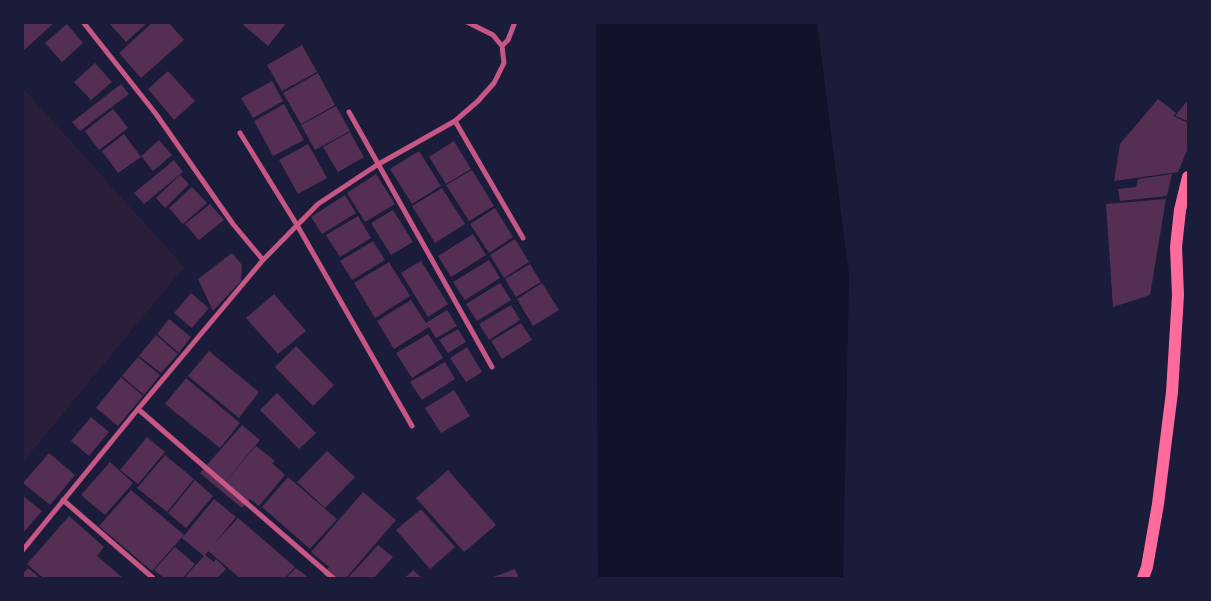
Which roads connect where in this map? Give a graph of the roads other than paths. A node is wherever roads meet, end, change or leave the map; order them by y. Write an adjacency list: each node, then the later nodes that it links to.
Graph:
1 (83, 22): 12 (street)
2 (467, 22): 4 (street)
3 (514, 22): 4 (street)
4 (502, 46): 6 (street)
5 (348, 112): 8 (street)
6 (455, 121): 8 (street); 11 (street)
7 (240, 133): 10 (street)
8 (377, 165): 10 (street); 13 (street)
9 (1188, 177): 20 (main road)
10 (297, 225): 12 (street); 15 (street)
11 (522, 238)
12 (263, 260): 14 (street)
13 (492, 367)
14 (138, 409): 16 (street); 19 (street)
15 (412, 426)
16 (63, 500): 17 (street); 18 (street)
17 (22, 551)
18 (153, 578)
19 (333, 578)
20 (1143, 578)

